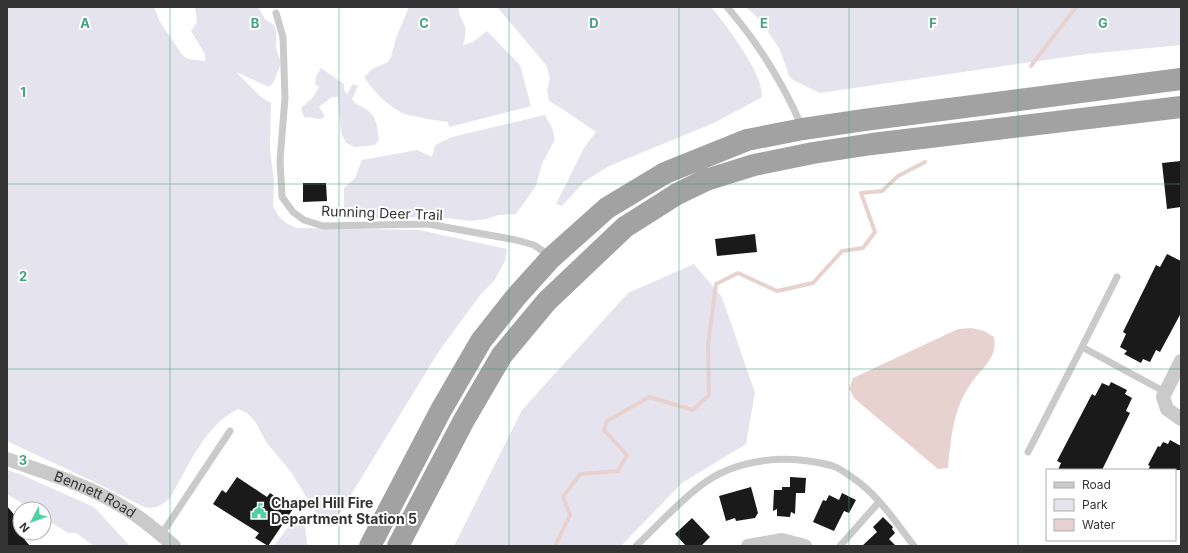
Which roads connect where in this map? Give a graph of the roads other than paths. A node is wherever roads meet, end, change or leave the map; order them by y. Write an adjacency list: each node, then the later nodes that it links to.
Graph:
1 (727, 7): 5 (lane)
2 (276, 13): 6 (lane, Running Deer Trail)
3 (1181, 79): 5 (highway)
4 (1181, 107): 19 (highway)
5 (803, 130): 6 (highway)
6 (551, 258): 18 (highway)
7 (1117, 277): 8 (lane)
8 (1082, 347): 10 (lane); 13 (lane)
9 (1181, 361): 10 (street)
10 (1165, 392): 11 (street)
11 (1181, 419)
12 (230, 431): 16 (lane)
13 (1028, 452)
14 (7, 459): 16 (street, Bennett Road)
15 (879, 502): 20 (lane); 23 (lane); 24 (lane)
16 (161, 535): 17 (street, Bennett Road)
17 (174, 546)
18 (370, 546)
19 (398, 546)
20 (636, 546)
21 (748, 546): 22 (street)
22 (806, 546)
23 (840, 546)
24 (914, 546)

